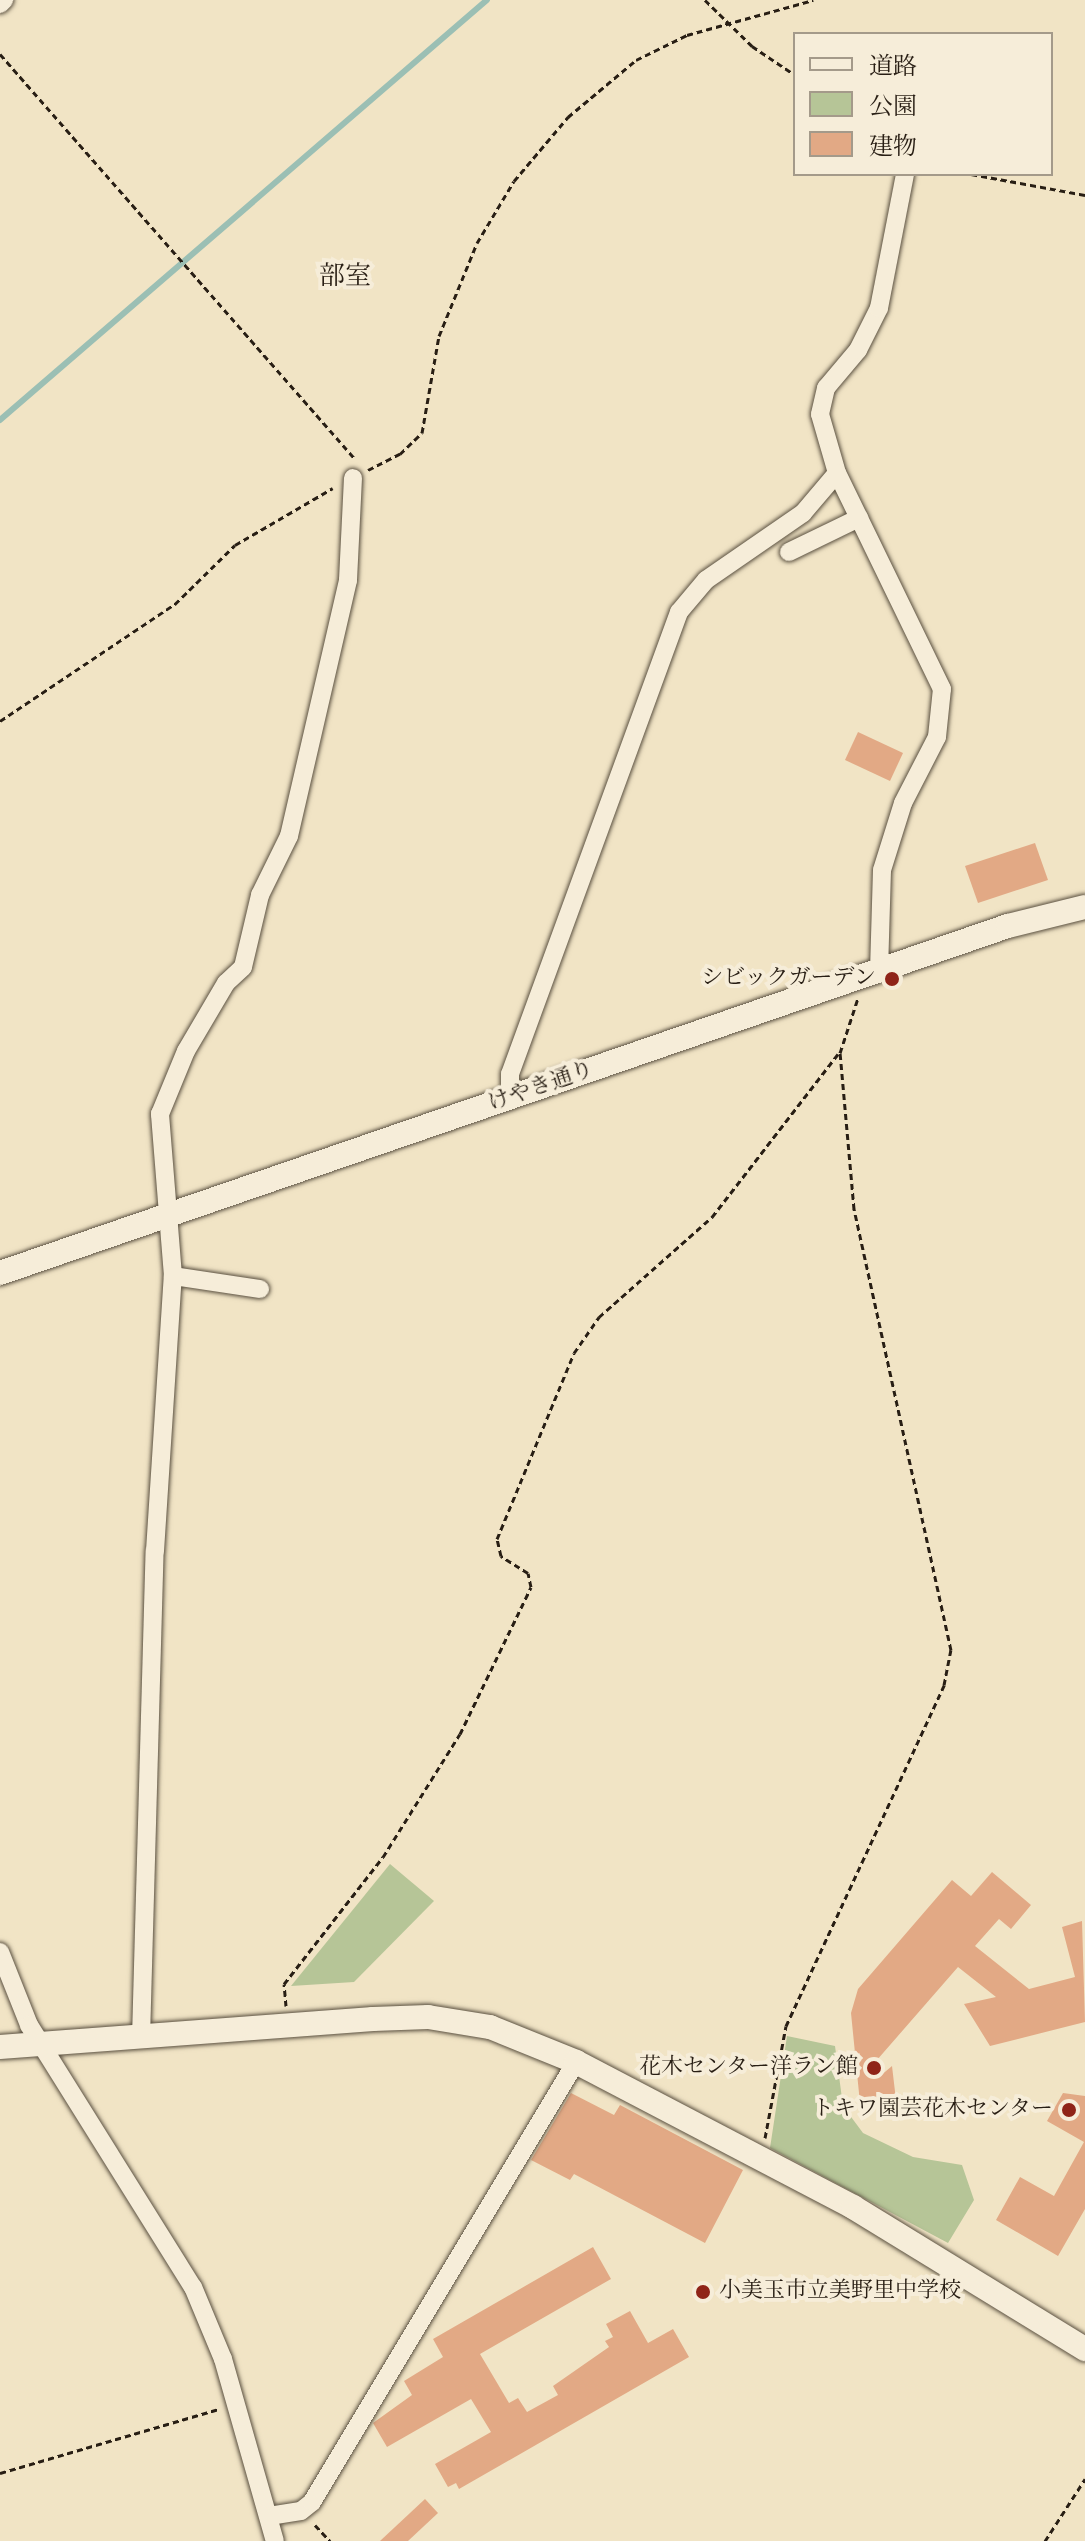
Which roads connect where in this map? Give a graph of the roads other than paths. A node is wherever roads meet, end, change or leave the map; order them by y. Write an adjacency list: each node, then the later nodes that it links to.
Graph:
1 (4, 0): 2 (street)
2 (0, 4)
3 (905, 176): 4 (street)
4 (837, 473): 6 (street); 10 (street)
5 (353, 478): 11 (street)
6 (859, 518): 7 (street); 9 (street)
7 (789, 552)
8 (1085, 907): 9 (street, けやき通り)
9 (869, 975): 10 (street, けやき通り)
10 (510, 1097): 11 (street, けやき通り)
11 (173, 1215): 12 (street, けやき通り); 13 (street)
12 (0, 1273)
13 (173, 1276): 14 (street); 16 (street)
14 (260, 1289)
15 (0, 1952): 17 (street)
16 (141, 2038): 17 (street); 19 (street)
17 (43, 2045): 18 (street); 21 (street)
18 (0, 2047)
19 (576, 2062): 20 (street); 21 (street)
20 (1085, 2349)
21 (269, 2516): 22 (street)
22 (275, 2541)

